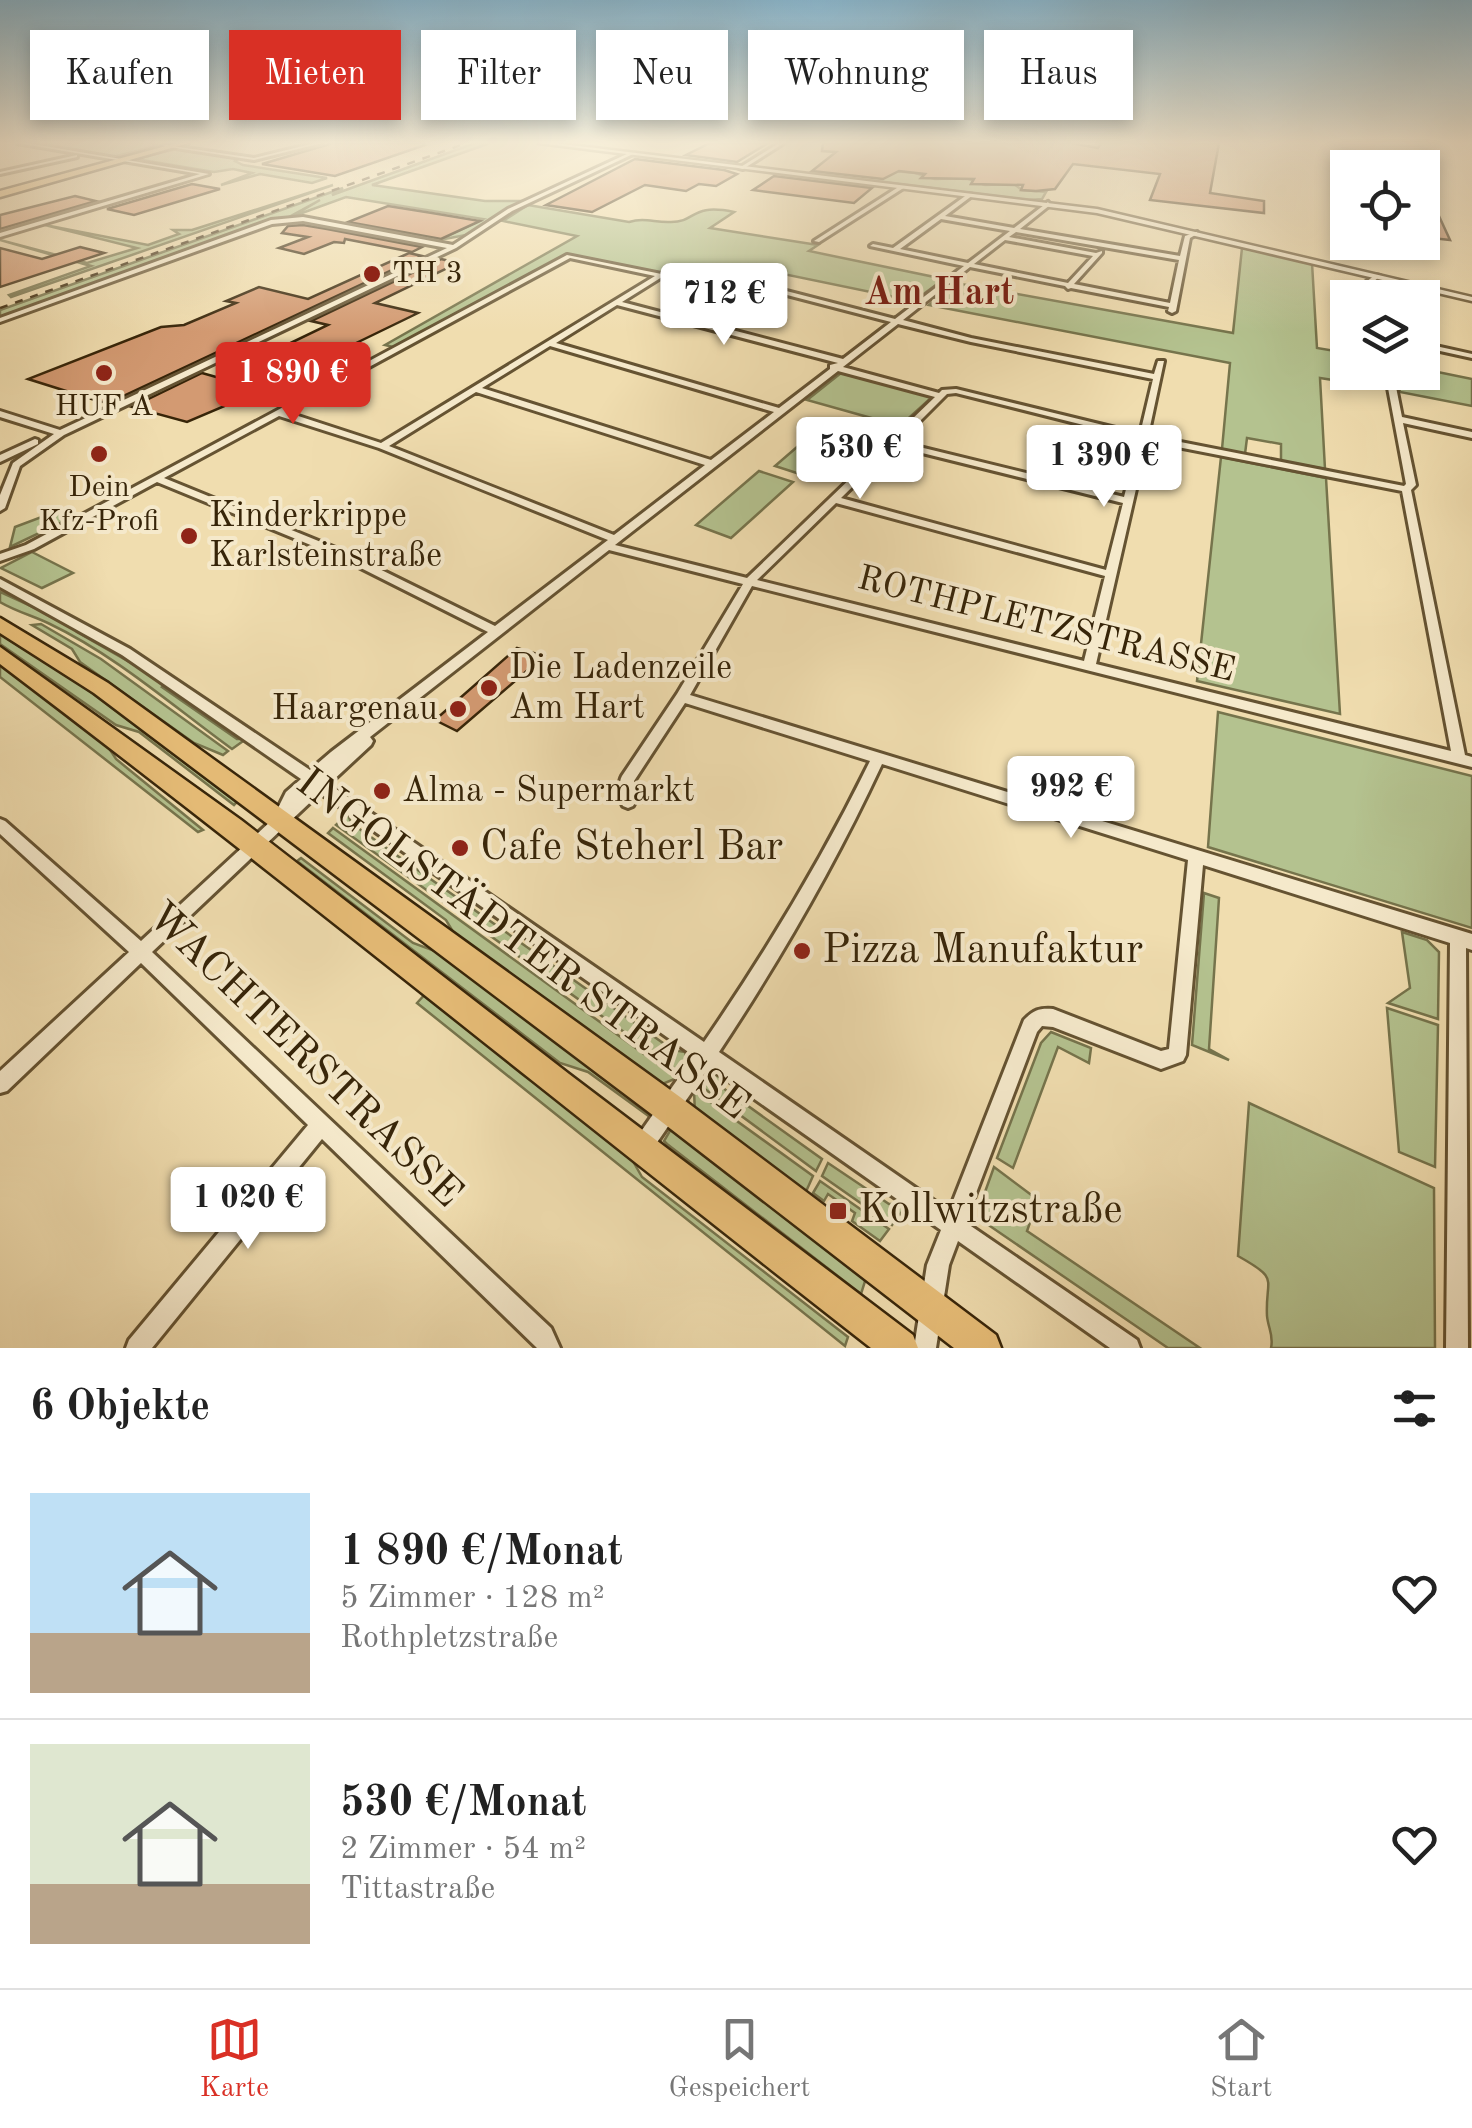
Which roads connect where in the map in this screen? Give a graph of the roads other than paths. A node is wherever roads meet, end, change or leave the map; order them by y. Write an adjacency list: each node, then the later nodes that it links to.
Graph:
1 (99, 206): 10 (street)
2 (519, 206): 15 (street)
3 (872, 206): 12 (street)
4 (956, 206): 7 (street)
5 (1046, 206): 8 (street)
6 (1058, 206): 9 (street)
7 (941, 217): 8 (street); 16 (street)
8 (1017, 229): 11 (street); 13 (street)
9 (1195, 233): 18 (street); 21 (street)
10 (0, 235)
11 (1004, 238): 17 (street); 19 (street)
12 (817, 241)
13 (1106, 245): 17 (street); 18 (street)
14 (874, 246): 16 (street)
15 (454, 247): 27 (street); 43 (street)
16 (894, 250): 19 (street)
17 (1097, 255): 23 (street)
18 (1184, 260): 23 (street)
19 (968, 266): 23 (street); 28 (street)
20 (661, 274): 24 (street); 26 (street); 40 (street)
21 (1377, 276): 22 (street); 25 (street)
22 (1372, 280)
23 (1068, 287)
24 (753, 294): 28 (street); 29 (street)
25 (1472, 300)
26 (615, 302): 29 (street); 30 (street)
27 (0, 320)
28 (897, 320): 34 (street); 35 (street)
29 (705, 324): 34 (street)
30 (548, 343): 36 (street); 39 (street)
31 (1440, 350): 32 (street)
32 (1472, 356)
33 (1161, 363): 35 (street)
34 (837, 364): 38 (street); 39 (street)
35 (1157, 377): 45 (street)
36 (476, 389): 47 (street); 49 (street)
37 (1392, 390): 42 (street)
38 (941, 396): 45 (street); 46 (street)
39 (778, 410): 49 (street)
40 (279, 412): 47 (street, ROTHPLETZSTRASSE); 51 (street)
41 (0, 414): 43 (street)
42 (1398, 419): 44 (street); 52 (street)
43 (61, 433): 48 (street); 50 (street)
44 (1472, 435)
45 (1143, 436): 52 (street); 54 (street)
46 (892, 443): 53 (street); 54 (street)
47 (382, 446): 56 (street, ROTHPLETZSTRASSE)
48 (0, 459)
49 (710, 464): 56 (street)
50 (6, 471): 55 (street)
51 (157, 479): 57 (street); 62 (street)
52 (1406, 489): 67 (street)
53 (834, 499): 58 (street); 60 (street)
54 (1127, 501): 58 (street)
55 (0, 508)
56 (610, 542): 60 (street, ROTHPLETZSTRASSE); 62 (street)
57 (0, 558)
58 (1110, 574): 64 (street)
59 (0, 582): 68 (street, INGOLSTÄDTER STRASSE)
60 (749, 582): 64 (street, ROTHPLETZSTRASSE); 65 (street)
61 (0, 624): 70 (main road, INGOLSTÄDTER STRASSE)
62 (497, 632): 68 (street)
63 (0, 654): 72 (main road)
64 (1089, 666): 67 (street, ROTHPLETZSTRASSE)
65 (682, 697): 66 (street); 69 (street)
66 (878, 758): 73 (street); 76 (street)
67 (1466, 760)
68 (316, 783): 70 (street); 76 (street, INGOLSTÄDTER STRASSE)
69 (628, 802)
70 (279, 821): 72 (street); 78 (main road, INGOLSTÄDTER STRASSE)
71 (3, 832): 75 (street, WACHTERSTRASSE)
72 (256, 845): 75 (street); 80 (main road)
73 (1196, 856): 74 (street); 81 (street)
74 (1465, 939): 89 (street)
75 (142, 954): 77 (street); 79 (street, WACHTERSTRASSE)
76 (706, 1056): 78 (street); 81 (street, INGOLSTÄDTER STRASSE)
77 (0, 1084)
78 (670, 1108): 80 (street); 82 (main road, INGOLSTÄDTER STRASSE)
79 (322, 1124): 83 (street); 84 (street, WACHTERSTRASSE)
80 (640, 1148): 85 (main road)
81 (954, 1226): 82 (street); 88 (street, INGOLSTÄDTER STRASSE)
82 (931, 1307): 86 (street); 87 (main road, INGOLSTÄDTER STRASSE)
83 (138, 1348)
84 (549, 1348)
85 (900, 1348)
86 (925, 1348)
87 (982, 1348)
88 (1129, 1348)
89 (1458, 1348)

